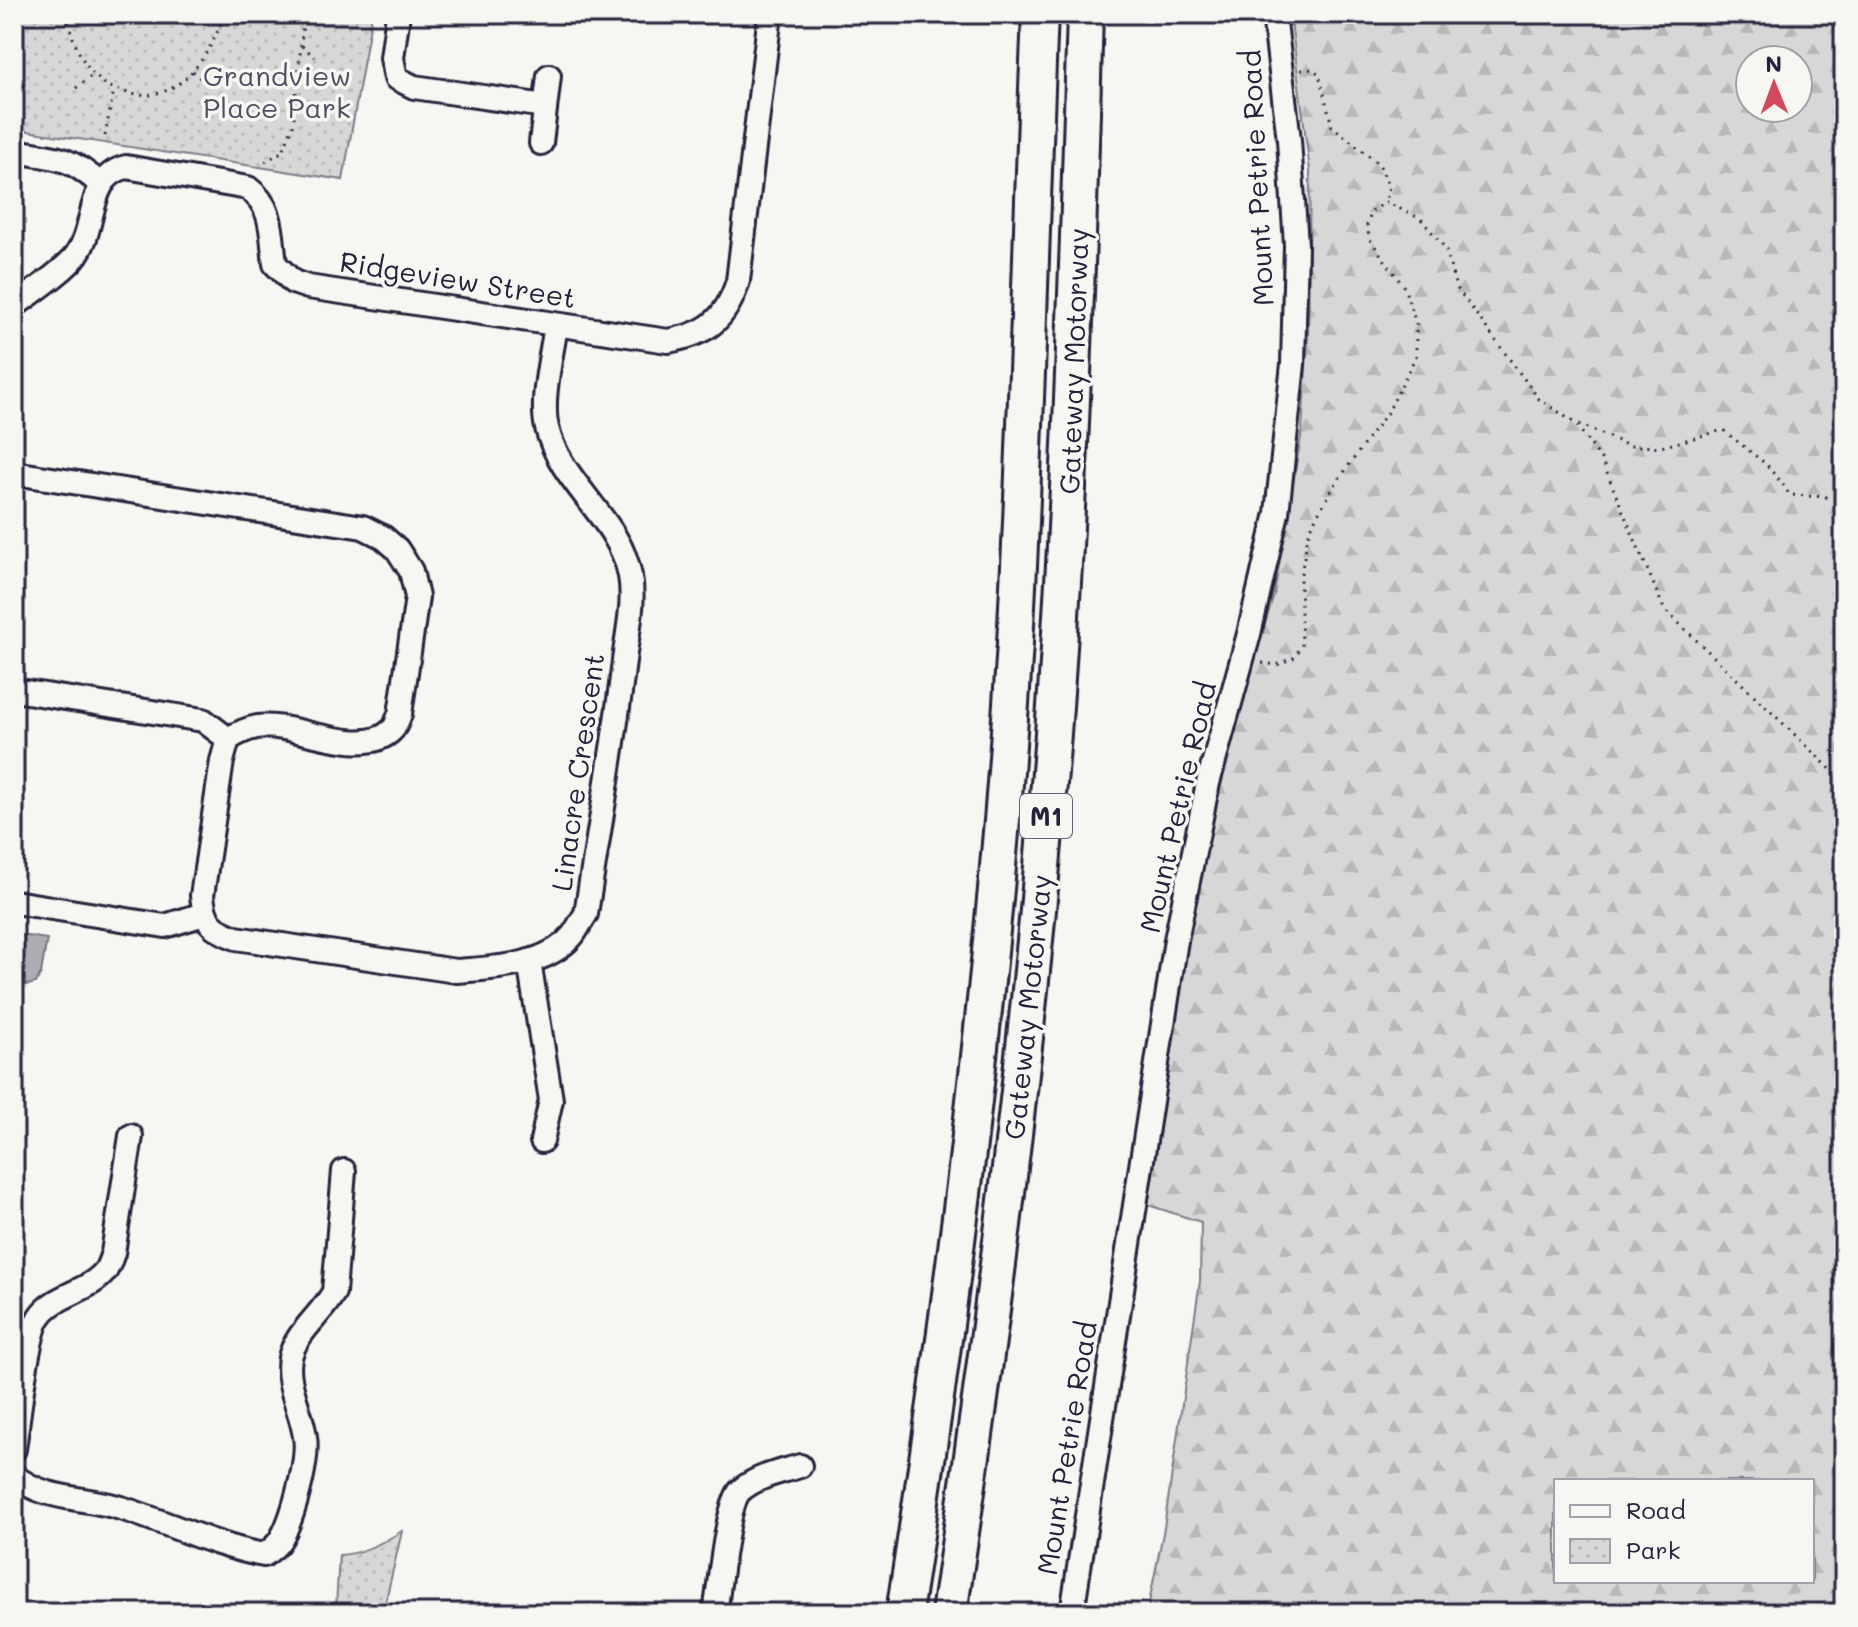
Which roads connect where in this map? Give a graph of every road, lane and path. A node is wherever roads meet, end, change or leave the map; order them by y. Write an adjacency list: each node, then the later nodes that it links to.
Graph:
1 (66, 14): 13 (path)
2 (224, 14): 11 (path)
3 (304, 14): 9 (path)
4 (398, 14): 18 (street)
5 (770, 14): 26 (street, Ridgeview Street)
6 (1040, 14): 45 (highway, Gateway Motorway / M1)
7 (1085, 14): 46 (highway, Gateway Motorway / M1)
8 (1274, 14): 12 (street, Mount Petrie Road)
9 (302, 46): 10 (path); 22 (path)
10 (315, 57)
11 (193, 71): 15 (path); 17 (path)
12 (1281, 72): 24 (path); 30 (street, Mount Petrie Road)
13 (94, 74): 16 (path); 17 (path)
14 (549, 76): 18 (street)
15 (206, 84)
16 (76, 88)
17 (114, 89): 19 (path)
18 (545, 106): 20 (street)
19 (105, 136)
20 (541, 143)
21 (14, 151): 23 (street)
22 (265, 162)
23 (100, 184): 25 (street); 26 (street, Ridgeview Street)
24 (1386, 202): 27 (path); 30 (path)
25 (14, 306)
26 (556, 325): 36 (street, Linacre Crescent)
27 (1575, 423): 29 (path); 33 (path)
28 (14, 473): 32 (street)
29 (1844, 498)
30 (1242, 662): 47 (street, Mount Petrie Road)
31 (14, 690): 32 (street)
32 (228, 739): 35 (street)
33 (1844, 782)
34 (14, 902): 35 (street)
35 (204, 914): 36 (street, Linacre Crescent)
36 (529, 961): 38 (street)
37 (131, 1136): 40 (street)
38 (542, 1141)
39 (344, 1171): 42 (street)
40 (14, 1449)
41 (800, 1466): 44 (street)
42 (14, 1476)
43 (1844, 1604): 48 (path)
44 (715, 1613)
45 (904, 1613)
46 (949, 1613)
47 (1072, 1613)
48 (1830, 1613)

